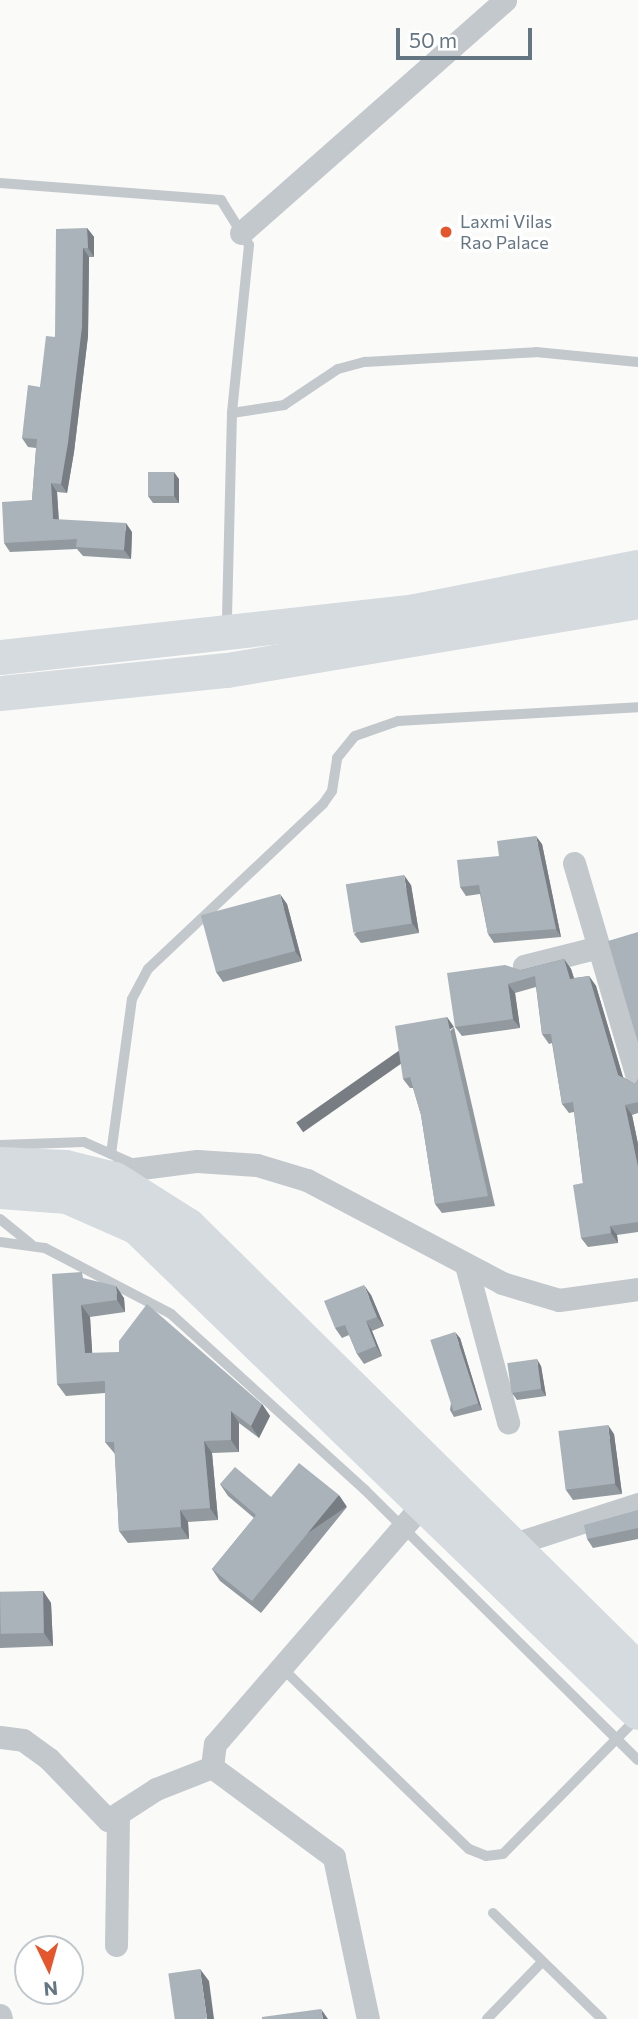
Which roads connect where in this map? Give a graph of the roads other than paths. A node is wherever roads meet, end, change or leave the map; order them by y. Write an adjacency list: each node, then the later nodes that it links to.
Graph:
1 (505, 0): 3 (street)
2 (0, 183): 3 (lane)
3 (242, 233): 5 (lane)
4 (638, 362): 5 (lane)
5 (232, 413): 8 (lane)
6 (638, 567): 8 (main road)
7 (638, 601): 8 (main road)
8 (227, 653): 9 (main road); 10 (main road)
9 (0, 657)
10 (0, 693)
11 (638, 707): 18 (lane)
12 (574, 863): 13 (street)
13 (599, 947): 14 (street); 15 (street)
14 (524, 966)
15 (638, 1080)
16 (0, 1145): 18 (lane)
17 (0, 1165): 18 (highway)
18 (90, 1175): 19 (highway); 23 (street); 27 (highway); 28 (highway)
19 (0, 1191)
20 (0, 1219): 22 (lane)
21 (0, 1242): 22 (lane)
22 (33, 1246): 27 (lane)
23 (466, 1265): 24 (street); 25 (street)
24 (638, 1289)
25 (508, 1422)
26 (638, 1504): 28 (street)
27 (413, 1515): 29 (street); 32 (highway)
28 (511, 1545): 30 (highway)
29 (282, 1667): 32 (lane); 35 (street)
30 (638, 1671)
31 (638, 1717): 32 (lane)
32 (627, 1724): 34 (lane)
33 (0, 1737): 36 (street)
34 (638, 1760)
35 (212, 1767): 36 (street); 40 (street)
36 (118, 1816): 38 (street)
37 (494, 1913): 39 (lane)
38 (116, 1945)
39 (541, 1963): 41 (lane); 42 (lane)
40 (369, 2019)
41 (486, 2019)
42 (602, 2019)

